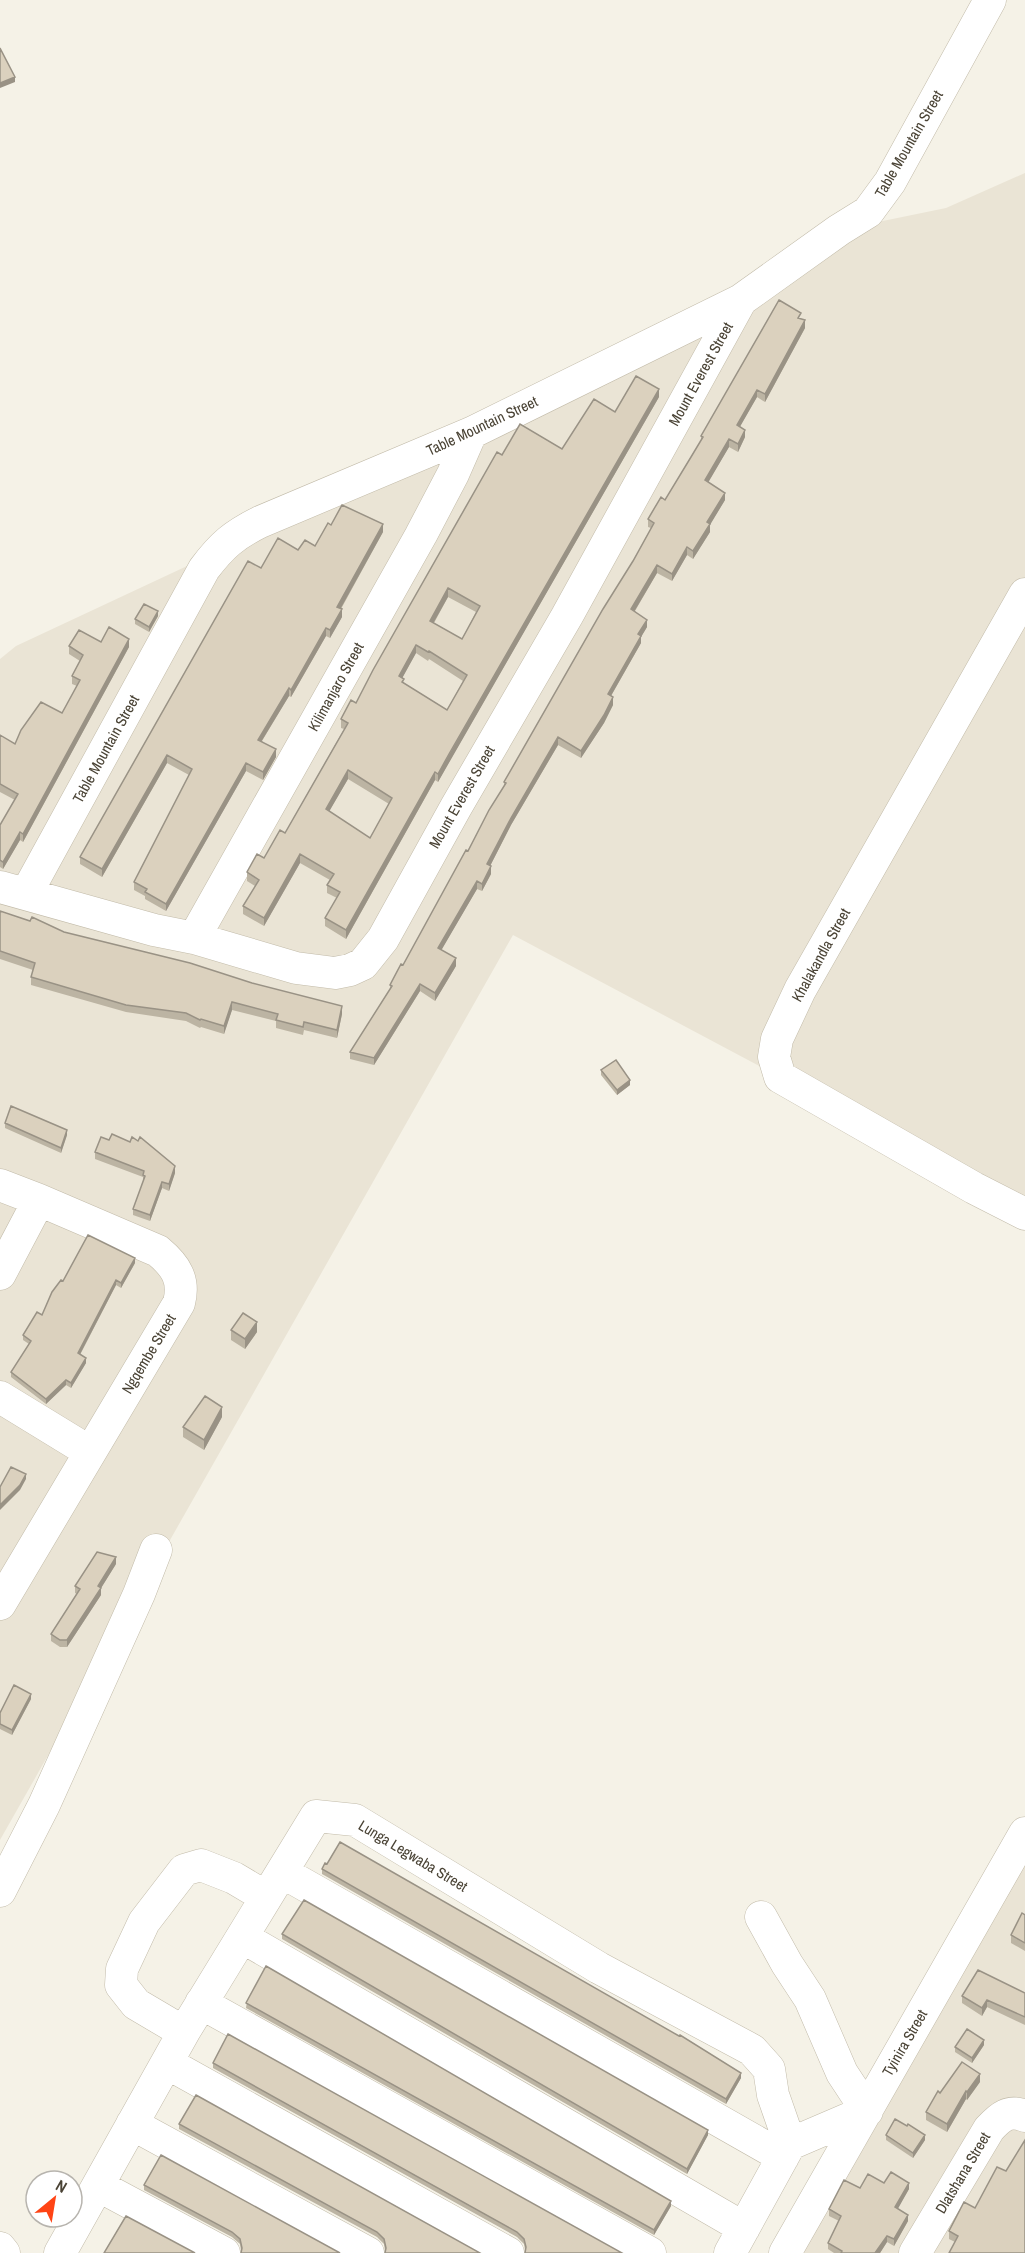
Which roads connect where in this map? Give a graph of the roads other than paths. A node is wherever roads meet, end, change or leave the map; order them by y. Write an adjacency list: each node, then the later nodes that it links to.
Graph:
1 (990, 0): 2 (street, Table Mountain Street)
2 (741, 300): 3 (street, Table Mountain Street); 6 (street, Mount Everest Street)
3 (471, 433): 5 (street, Table Mountain Street); 6 (street, Kilimanjaro Street)
4 (1025, 594): 9 (street, Khalakandla Street)
5 (13, 891): 6 (street, Mount Everest Street)
6 (194, 938)
7 (0, 1185): 8 (street, Ngqembe Street)
8 (39, 1200): 10 (street); 12 (street, Ngqembe Street)
9 (1025, 1214)
10 (0, 1274)
11 (0, 1397): 12 (street)
12 (90, 1452): 14 (street, Ngqembe Street)
13 (156, 1550): 17 (street)
14 (0, 1604)
15 (1025, 1833): 23 (street, Tyinira Street)
16 (274, 1884): 19 (street, Lunga Legwaba Street); 21 (street); 26 (street); 26 (street, Lunga Legwaba Street)
17 (0, 1891)
18 (761, 1917): 23 (street)
19 (242, 1937): 20 (street, Lunga Legwaba Street); 28 (street)
20 (201, 2003): 21 (street, Lunga Legwaba Street); 35 (street)
21 (185, 2030): 22 (street, Lunga Legwaba Street)
22 (167, 2063): 25 (street, Lunga Legwaba Street); 34 (street)
23 (867, 2111): 26 (street); 36 (street, Tyinira Street)
24 (1025, 2116): 37 (street, Dlatshana Street)
25 (132, 2124): 27 (street, Lunga Legwaba Street); 33 (street)
26 (786, 2151): 28 (street)
27 (99, 2186): 30 (street, Lunga Legwaba Street); 32 (street)
28 (737, 2240)
29 (0, 2248): 31 (street)
30 (67, 2251)
31 (4, 2253)
32 (224, 2253)
33 (368, 2253)
34 (508, 2253)
35 (650, 2253)
36 (785, 2253)
37 (915, 2253)

